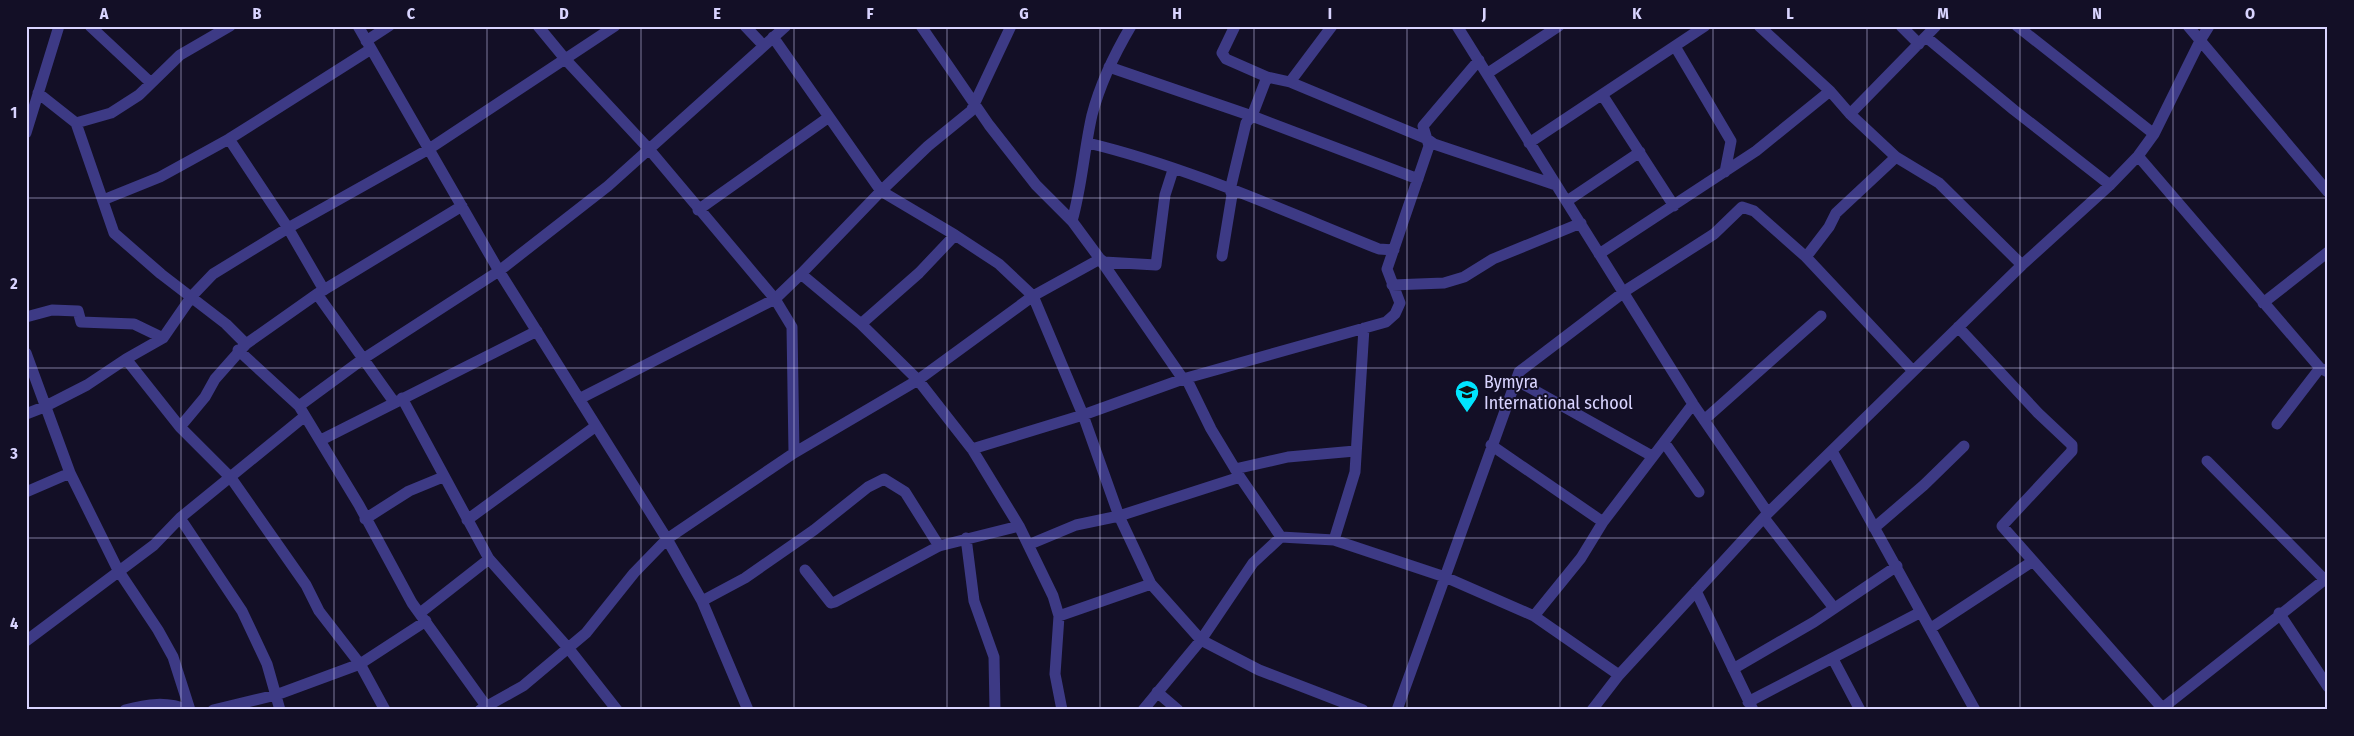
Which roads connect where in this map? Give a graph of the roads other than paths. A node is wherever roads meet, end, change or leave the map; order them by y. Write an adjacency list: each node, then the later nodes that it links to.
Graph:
1 (59, 26): 38 (street)
2 (90, 26): 36 (street)
3 (230, 26): 36 (street)
4 (358, 26): 27 (street)
5 (389, 26): 27 (street)
6 (538, 26): 30 (street)
7 (615, 26): 30 (street)
8 (745, 26): 28 (street)
9 (786, 26): 24 (street)
10 (921, 26): 40 (street)
11 (1011, 26): 40 (street)
12 (1235, 26): 34 (street)
13 (1332, 26): 35 (street)
14 (1457, 26): 31 (street)
15 (1559, 26): 33 (street)
16 (1705, 26): 29 (street)
17 (1759, 26): 37 (street)
18 (1901, 26): 26 (street)
19 (1936, 26): 26 (street)
20 (2017, 26): 46 (street)
21 (2188, 26): 25 (street)
22 (2209, 26): 25 (street)
23 (1128, 27): 32 (street)
24 (772, 37): 28 (street); 43 (street)
25 (2200, 39): 46 (street); 63 (street)
26 (1922, 40): 41 (street); 60 (street)
27 (368, 45): 47 (street); 52 (street)
28 (763, 45): 51 (street)
29 (1676, 48): 39 (street); 57 (street)
30 (566, 60): 51 (street); 52 (street)
31 (1479, 60): 33 (street); 48 (street)
32 (1109, 67): 42 (street); 49 (street)
33 (1488, 73): 50 (street)
34 (1266, 77): 35 (street); 42 (street)
35 (1290, 82): 48 (street)
36 (151, 83): 44 (street)
37 (1830, 91): 41 (street); 57 (street)
38 (38, 93): 44 (street); 45 (street)
39 (1602, 96): 50 (street); 53 (street)
40 (974, 102): 62 (street); 69 (street)
41 (1850, 114): 55 (street)
42 (1252, 116): 58 (street); 61 (street)
43 (829, 117): 62 (street); 68 (street)
44 (76, 123): 64 (street)
45 (26, 133)
46 (2154, 134): 54 (street)
47 (229, 139): 64 (street); 71 (street)
48 (1427, 139): 58 (street); 59 (street)
49 (1088, 143): 56 (street); 69 (street)
50 (1530, 143): 59 (street)
51 (648, 148): 68 (street); 80 (street)
52 (429, 150): 66 (street); 71 (street)
53 (1640, 152): 65 (street); 67 (street)
54 (2138, 156): 60 (street); 88 (street)
55 (1896, 157): 77 (street); 79 (street)
56 (1173, 170): 61 (street); 78 (street)
57 (1725, 172): 67 (street)
58 (1418, 179): 73 (street)
59 (1556, 185): 65 (street)
60 (2110, 185): 79 (street)
61 (1230, 190): 73 (street); 76 (street)
62 (881, 191): 72 (street); 81 (street)
63 (2328, 192)
64 (103, 200): 85 (street)
65 (1567, 202): 70 (street)
66 (462, 206): 80 (street); 83 (street)
67 (1674, 206): 75 (street)
68 (698, 210): 87 (street)
69 (1072, 221): 78 (street)
70 (1581, 223): 75 (street); 82 (street)
71 (288, 228): 83 (street); 85 (street)
72 (956, 235): 86 (street); 91 (street)
73 (1394, 250): 82 (street)
74 (2328, 252): 88 (street)
75 (1599, 254): 84 (street)
76 (1222, 256)
77 (1806, 257): 84 (street); 101 (street)
78 (1100, 259): 86 (street); 102 (street)
79 (2022, 265): 93 (street)
80 (499, 271): 94 (street); 99 (street)
81 (802, 274): 87 (street); 91 (street)
82 (1392, 285): 92 (street)
83 (320, 292): 96 (street); 99 (street)
84 (1624, 292): 104 (street); 107 (street)
85 (192, 296): 95 (street); 96 (street)
86 (1033, 296): 103 (street); 111 (street)
87 (774, 299): 105 (street); 123 (street)
88 (2263, 303): 100 (street)
89 (1821, 316): 112 (street)
90 (26, 317): 95 (street)
91 (861, 324): 103 (street)
92 (1364, 328): 102 (street); 121 (street)
93 (1958, 328): 101 (street); 147 (street)
94 (537, 331): 105 (street); 106 (street)
95 (163, 338): 98 (street)
96 (242, 347): 109 (street); 115 (street)
97 (26, 353): 108 (street)
98 (126, 359): 108 (street); 115 (street)
99 (363, 359): 106 (street); 109 (street)
100 (2324, 370): 113 (street)
101 (1913, 371): 122 (street)
102 (1183, 379): 111 (street); 127 (street)
103 (918, 380): 120 (street); 123 (street)
104 (1516, 380): 118 (street); 124 (street)
105 (579, 399): 114 (street)
106 (398, 400): 116 (street); 128 (street)
107 (1693, 404): 112 (street); 117 (street)
108 (44, 407): 110 (street); 126 (street)
109 (302, 411): 116 (street); 129 (street)
110 (26, 414)
111 (1083, 414): 120 (street); 133 (street)
112 (1704, 420): 132 (street)
113 (2277, 424)
114 (596, 426): 136 (street); 142 (street)
115 (180, 427): 129 (street)
116 (321, 440): 135 (street)
117 (1664, 442): 124 (street); 131 (street)
118 (1491, 445): 137 (street); 151 (street)
119 (1964, 446): 139 (street)
120 (972, 449): 138 (street)
121 (1355, 451): 127 (street); 143 (street)
122 (1832, 451): 132 (street); 139 (street)
123 (794, 453): 142 (street)
124 (1652, 456): 137 (street)
125 (2207, 460): 152 (street)
126 (70, 473): 130 (street); 149 (street)
127 (1238, 473): 133 (street); 140 (street)
128 (443, 477): 135 (street); 136 (street)
129 (231, 478): 134 (street); 167 (street)
130 (26, 492)
131 (1699, 492)
132 (1766, 515): 154 (street); 156 (street)
133 (1119, 516): 144 (street); 153 (street)
134 (180, 518): 149 (street); 172 (street)
135 (365, 519): 161 (street)
136 (467, 520): 146 (street)
137 (1603, 522): 160 (street)
138 (1019, 526): 141 (street); 144 (street)
139 (1874, 528): 148 (street)
140 (1281, 537): 143 (street); 164 (street)
141 (966, 538): 145 (street); 183 (street)
142 (667, 539): 155 (street); 165 (street)
143 (1334, 540): 151 (street)
144 (1028, 545): 159 (street)
145 (939, 546): 150 (street); 155 (street)
146 (489, 559): 161 (street); 165 (street)
147 (2033, 561): 162 (street); 175 (street)
148 (1897, 566): 156 (street); 157 (street)
149 (118, 570): 163 (street); 177 (street)
150 (805, 570)
151 (1445, 577): 160 (street); 188 (street)
152 (2327, 578): 158 (street)
153 (1151, 584): 159 (street); 164 (street)
154 (1696, 591): 168 (street); 169 (street)
155 (702, 601): 182 (street)
156 (1834, 608): 168 (street)
157 (1921, 612): 162 (street); 166 (street)
158 (2279, 614): 170 (street); 175 (street)
159 (1059, 616): 184 (street)
160 (1534, 616): 169 (street)
161 (423, 617): 167 (street); 174 (street)
162 (1931, 628): 191 (street)
163 (26, 640)
164 (1201, 640): 171 (street); 187 (street)
165 (569, 649): 174 (street); 181 (street)
166 (1832, 659): 173 (street); 190 (street)
167 (360, 664): 172 (street); 180 (street)
168 (1732, 669): 173 (street)
169 (1619, 675): 189 (street)
170 (2328, 687)
171 (1158, 692): 185 (street); 186 (street)
172 (276, 695): 178 (street); 179 (street)
173 (1751, 706)
174 (485, 709)
175 (2162, 709)
176 (125, 710): 177 (street)
177 (189, 710)
178 (214, 710)
179 (280, 710)
180 (385, 710)
181 (616, 710)
182 (748, 710)
183 (995, 710)
184 (1062, 710)
185 (1143, 710)
186 (1178, 710)
187 (1363, 710)
188 (1397, 710)
189 (1592, 710)
190 (1860, 710)
191 (1975, 710)

